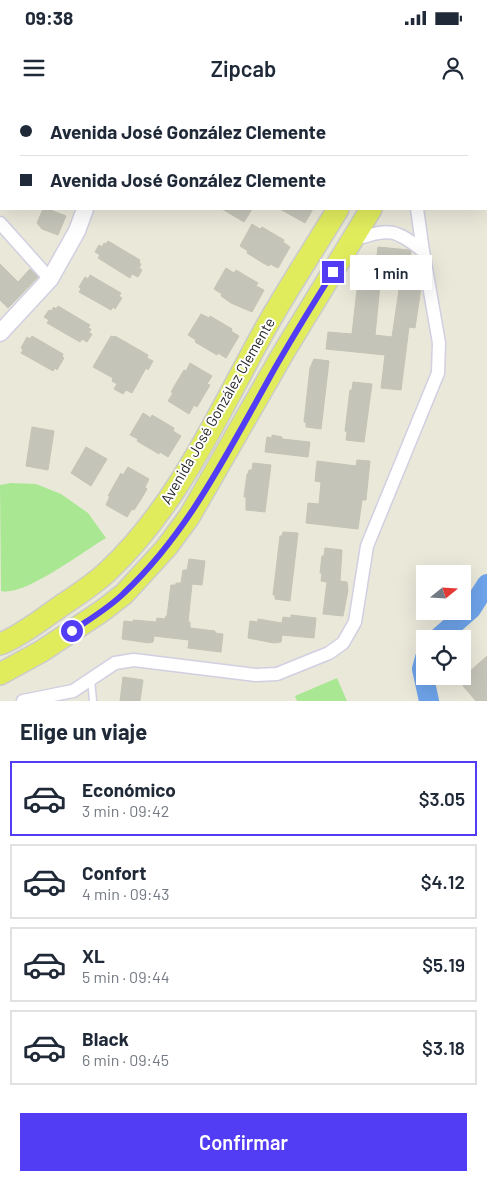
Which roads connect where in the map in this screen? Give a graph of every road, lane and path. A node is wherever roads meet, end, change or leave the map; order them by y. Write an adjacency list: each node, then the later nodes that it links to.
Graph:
1 (84, 210): 8 (street)
2 (337, 210): 10 (main road, Avenida José González Clemente)
3 (370, 210): 6 (main road, Avenida José González Clemente)
4 (417, 210): 7 (street)
5 (0, 223): 8 (street)
6 (352, 240): 7 (street); 11 (main road, Avenida José González Clemente)
7 (422, 251): 12 (street)
8 (50, 279): 9 (street)
9 (0, 333)
10 (0, 644)
11 (0, 674)
12 (92, 679): 13 (street); 14 (lane)
13 (23, 701)
14 (92, 701)

